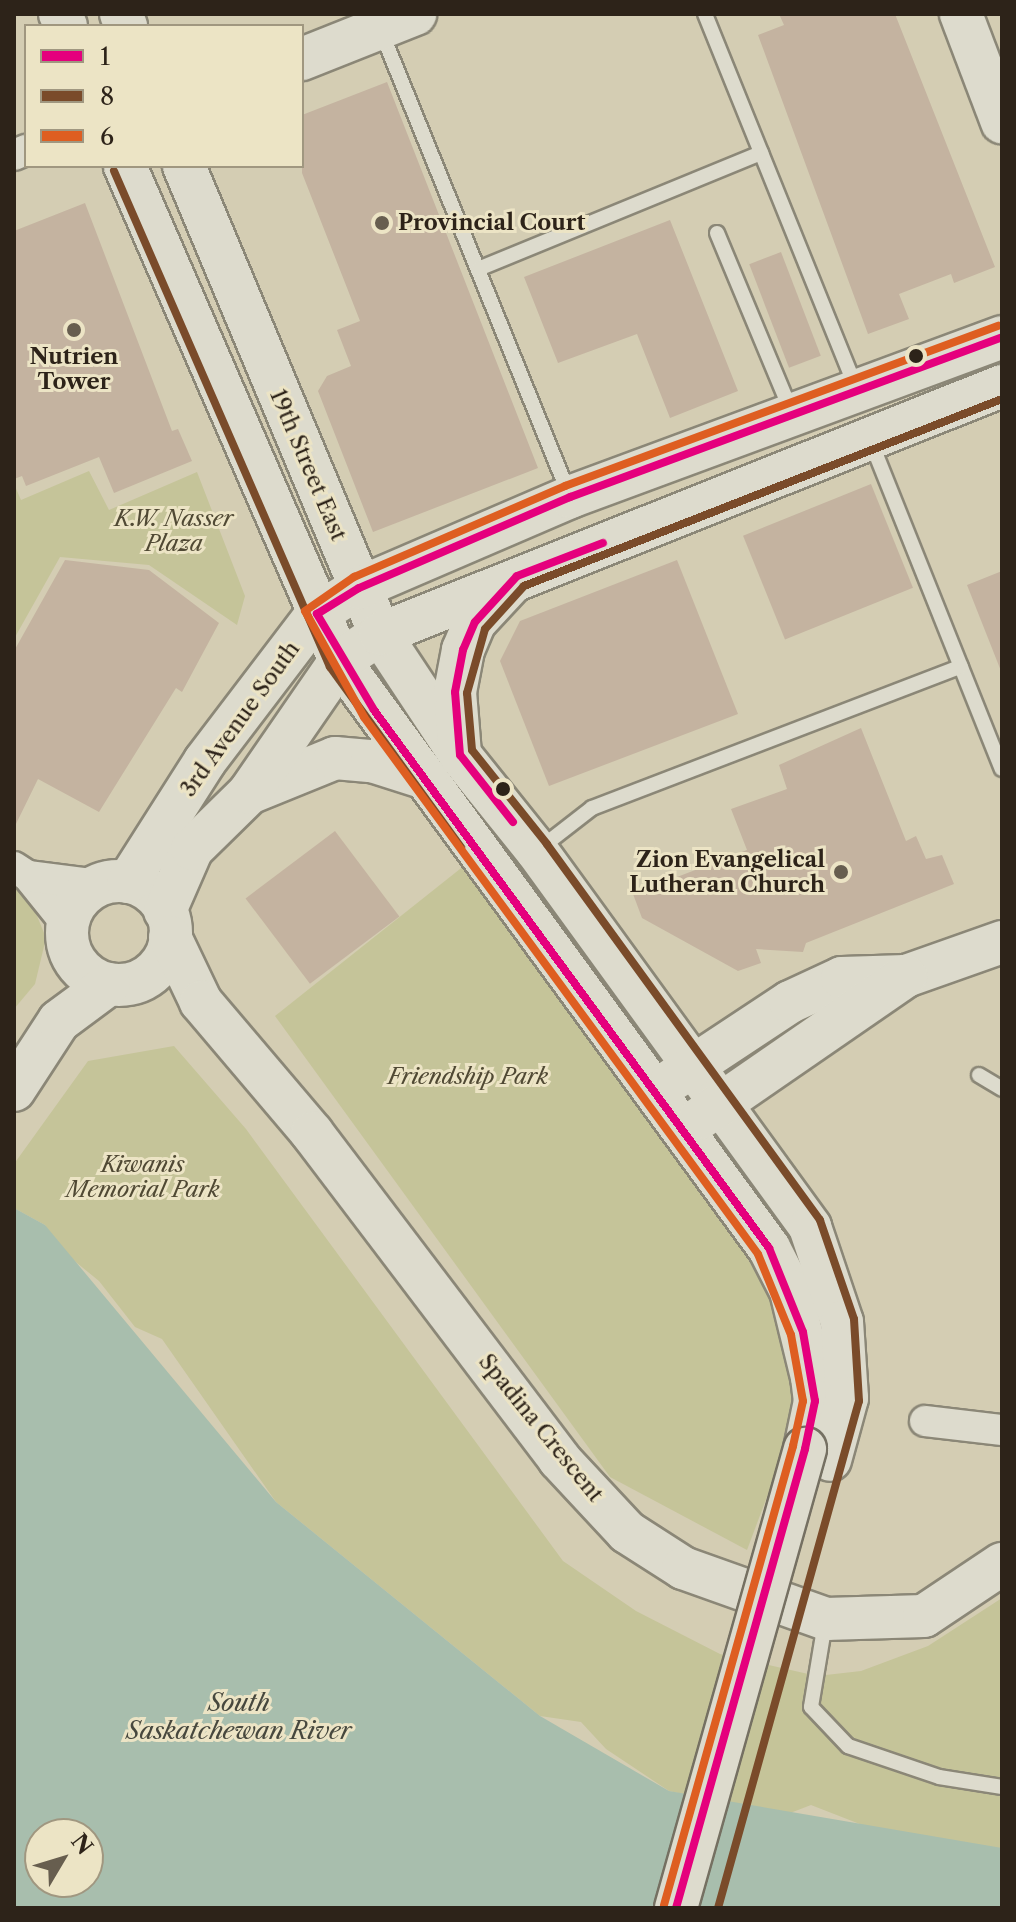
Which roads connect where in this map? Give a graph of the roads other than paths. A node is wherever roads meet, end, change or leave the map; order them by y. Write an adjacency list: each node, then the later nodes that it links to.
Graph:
1 (336, 14): 5 (main road)
2 (705, 14): 8 (lane)
3 (961, 14): 7 (main road)
4 (397, 21): 6 (main road); 12 (lane)
5 (304, 27)
6 (304, 58)
7 (1002, 122)
8 (761, 153): 12 (lane); 15 (lane)
9 (126, 168): 21 (main road)
10 (185, 168): 20 (main road, 19th Street East)
11 (717, 233): 16 (lane)
12 (478, 269): 18 (lane)
13 (1002, 337): 15 (main road, 3rd Avenue South)
14 (1002, 386): 17 (main road, 3rd Avenue South)
15 (858, 392): 16 (main road, 3rd Avenue South)
16 (794, 417): 18 (main road, 3rd Avenue South)
17 (870, 440): 19 (main road, 3rd Avenue South); 24 (lane)
18 (570, 497): 20 (main road, 3rd Avenue South)
19 (517, 576): 22 (main road, 3rd Avenue South); 25 (main road)
20 (359, 588): 21 (main road, 3rd Avenue South); 22 (main road, 19th Street East)
21 (317, 614): 23 (main road); 31 (main road, 3rd Avenue South)
22 (380, 634): 23 (main road, 3rd Avenue South); 25 (main road, 19th Street East)
23 (340, 661): 27 (main road); 28 (main road, 3rd Avenue South)
24 (961, 666): 26 (lane); 29 (lane)
25 (460, 755): 29 (main road, 19th Street East)
26 (1002, 769)
27 (425, 778): 28 (main road); 43 (main road)
28 (249, 793): 32 (main road, 3rd Avenue South)
29 (537, 851): 39 (main road, 19th Street East)
30 (21, 872): 31 (street); 33 (street)
31 (114, 884): 32 (main road); 33 (main road)
32 (168, 924): 36 (main road); 37 (main road, Spadina Crescent)
33 (70, 940): 36 (main road); 38 (main road)
34 (1002, 942): 35 (main road)
35 (906, 976): 39 (main road); 44 (main road)
36 (121, 983): 37 (main road); 38 (main road)
37 (201, 1002): 50 (main road, Spadina Crescent)
38 (59, 1021): 42 (main road)
39 (694, 1065): 43 (main road); 44 (main road, 19th Street East)
40 (979, 1075): 41 (lane)
41 (1002, 1089)
42 (14, 1090)
43 (655, 1093): 45 (main road)
44 (722, 1103): 45 (main road); 48 (main road, 19th Street East)
45 (683, 1130): 48 (main road)
46 (925, 1421): 47 (street)
47 (1002, 1430)
48 (818, 1455): 52 (main road, bridge); 53 (main road)
49 (1002, 1564): 50 (main road, Spadina Crescent)
50 (826, 1619): 51 (lane)
51 (1002, 1787)
52 (676, 1908)
53 (706, 1908)

